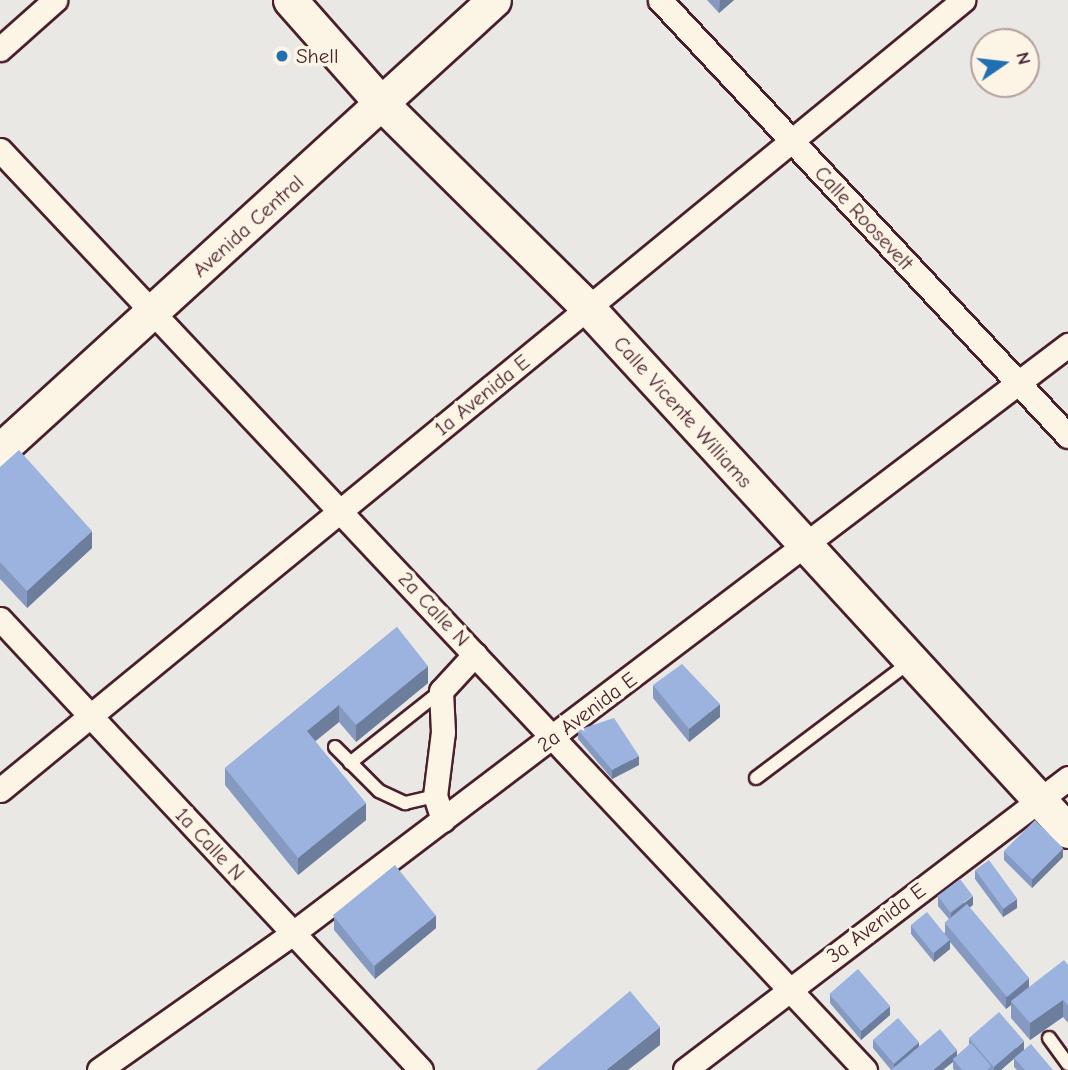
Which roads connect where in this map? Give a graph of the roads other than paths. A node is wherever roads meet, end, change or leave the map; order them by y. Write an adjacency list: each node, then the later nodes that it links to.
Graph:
1 (55, 0): 6 (street)
2 (290, 0): 7 (main road, Calle Vicente Williams)
3 (494, 0): 7 (main road, Avenida Central)
4 (660, 0): 8 (street, Calle Roosevelt)
5 (963, 0): 8 (street, 1a Avenida E)
6 (0, 49)
7 (383, 105): 10 (main road, Calle Vicente Williams); 11 (main road, Avenida Central)
8 (790, 139): 10 (street, 1a Avenida E); 13 (street, Calle Roosevelt)
9 (0, 150): 11 (street, 2a Calle N)
10 (588, 308): 16 (street, 1a Avenida E); 17 (main road, Calle Vicente Williams)
11 (152, 311): 15 (main road, Avenida Central); 16 (street, 2a Calle N)
12 (1068, 345): 13 (street, 2a Avenida E)
13 (1018, 382): 14 (street, Calle Roosevelt); 17 (street, 2a Avenida E)
14 (1068, 436)
15 (0, 450)
16 (342, 510): 19 (street, 2a Calle N); 22 (street, 1a Avenida E)
17 (804, 546): 20 (main road, Calle Vicente Williams); 23 (street, 2a Avenida E)
18 (0, 619): 22 (street, 1a Calle N)
19 (475, 654): 21 (street); 23 (street, 2a Calle N)
20 (910, 662): 26 (lane); 30 (main road, Calle Vicente Williams)
21 (441, 691): 25 (lane); 29 (street)
22 (92, 718): 28 (street, 1a Avenida E); 33 (street, 1a Calle N)
23 (553, 738): 31 (street, 2a Avenida E); 34 (street, 2a Calle N)
24 (335, 747): 25 (lane)
25 (351, 763): 29 (lane)
26 (755, 778)
27 (1068, 778): 30 (street, 3a Avenida E)
28 (0, 790)
29 (435, 796): 31 (street)
30 (1038, 801): 32 (main road, Calle Vicente Williams); 34 (street, 3a Avenida E)
31 (443, 820): 33 (street, 2a Avenida E)
32 (1068, 831)
33 (293, 933): 37 (street, 2a Avenida E); 38 (street, 1a Calle N)
34 (789, 989): 39 (street, 3a Avenida E); 40 (street, 2a Calle N)
35 (1049, 1038): 36 (lane)
36 (1068, 1064)
37 (100, 1070)
38 (421, 1070)
39 (685, 1070)
40 (865, 1070)

